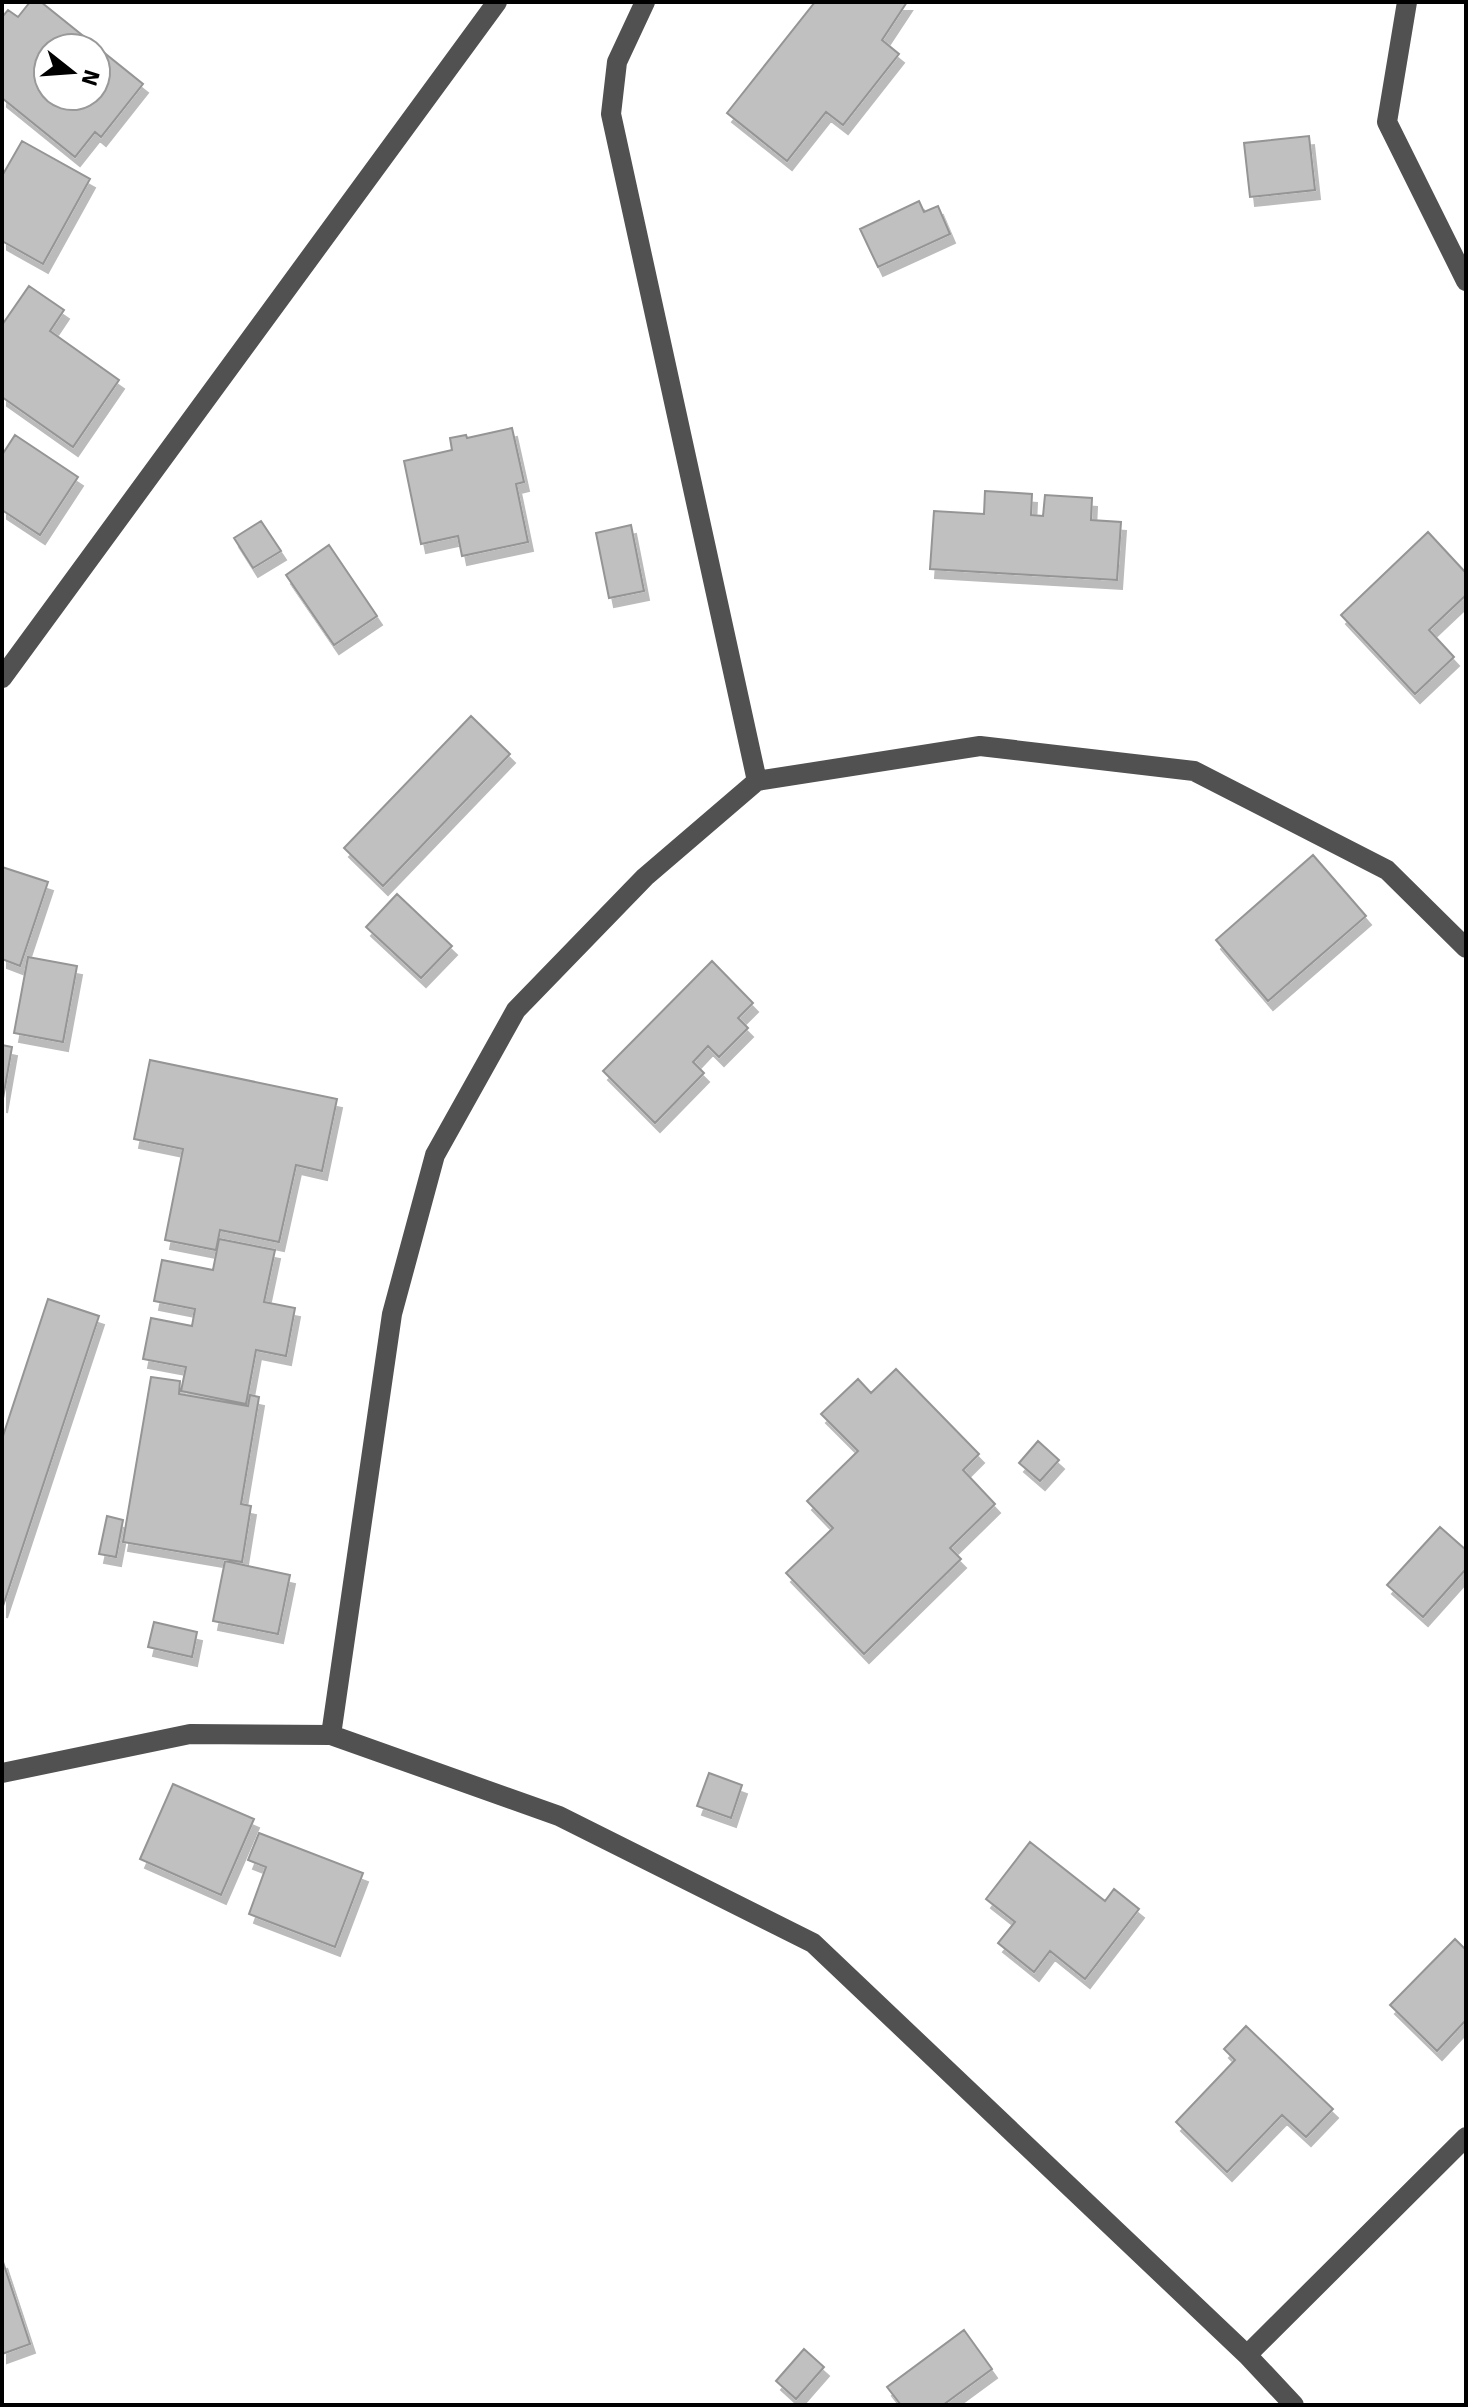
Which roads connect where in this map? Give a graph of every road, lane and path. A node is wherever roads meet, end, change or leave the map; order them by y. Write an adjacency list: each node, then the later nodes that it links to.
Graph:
1 (497, 2): 5 (street)
2 (645, 2): 6 (street)
3 (1407, 2): 4 (street)
4 (1466, 281)
5 (2, 678)
6 (757, 781): 7 (street); 8 (street)
7 (1466, 948)
8 (331, 1735): 9 (street); 11 (street)
9 (2, 1773)
10 (1466, 2137): 11 (street)
11 (1247, 2355): 12 (street)
12 (1294, 2405)

